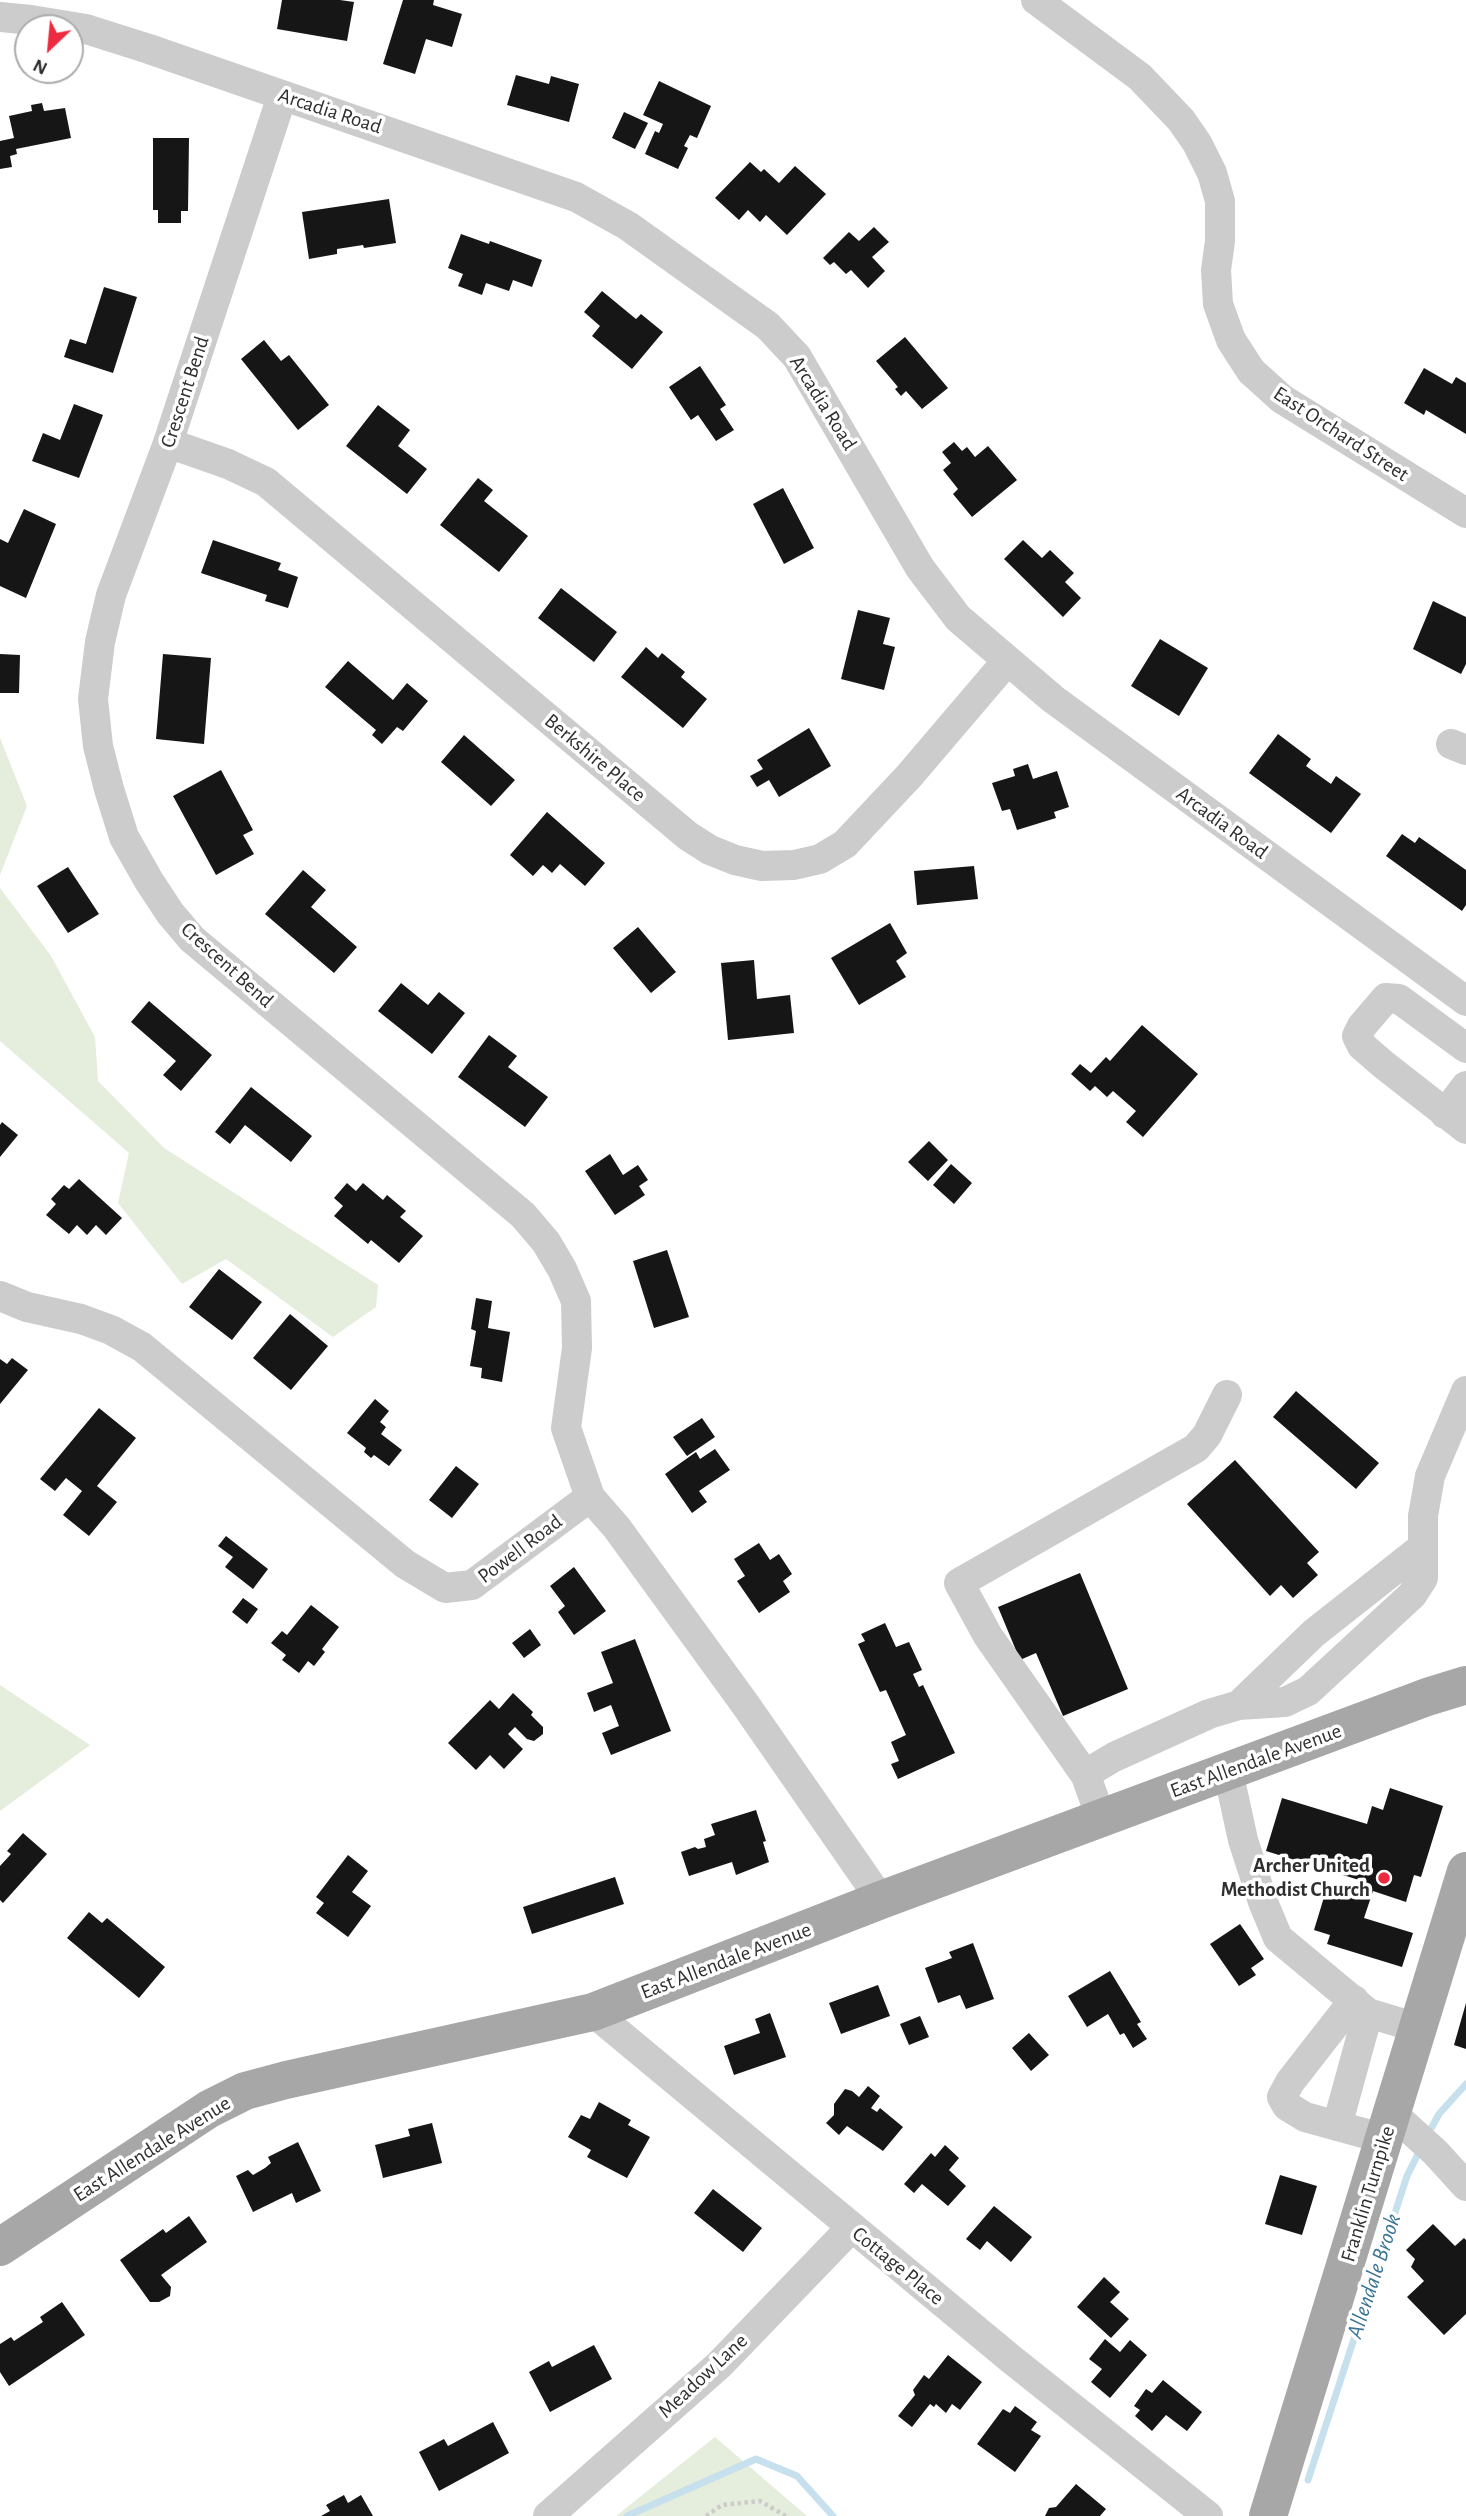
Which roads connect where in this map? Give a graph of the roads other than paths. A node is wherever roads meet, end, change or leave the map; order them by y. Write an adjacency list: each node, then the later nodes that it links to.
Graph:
1 (1036, 0): 5 (street, East Orchard Street)
2 (0, 17): 3 (street, Arcadia Road)
3 (282, 96): 4 (street, Crescent Bend); 6 (street, Arcadia Road)
4 (169, 443): 6 (street, Berkshire Place); 14 (street, Crescent Bend)
5 (1466, 513)
6 (1007, 661): 7 (street, Arcadia Road)
7 (1466, 1001)
8 (1466, 1048): 10 (street)
9 (1466, 1086): 10 (street)
10 (1456, 1121)
11 (0, 1296): 14 (street, Powell Road)
12 (1466, 1391): 17 (street)
13 (1227, 1395): 17 (street)
14 (590, 1497): 20 (street)
15 (1466, 1685): 16 (main road, East Allendale Avenue)
16 (1228, 1771): 18 (main road, East Allendale Avenue); 21 (street)
17 (1086, 1776): 18 (street)
18 (1101, 1818): 20 (main road, East Allendale Avenue)
19 (1466, 1871): 23 (main road, Franklin Turnpike)
20 (881, 1900): 22 (main road, East Allendale Avenue)
21 (1361, 2006): 23 (street); 24 (street); 24 (street)
22 (593, 2012): 27 (street, Cottage Place); 28 (main road, East Allendale Avenue)
23 (1418, 2028): 25 (main road, Franklin Turnpike)
24 (1337, 2126): 25 (street)
25 (1407, 2134): 26 (street); 31 (main road, Franklin Turnpike)
26 (1466, 2186)
27 (851, 2228): 29 (street, Meadow Lane); 30 (street, Cottage Place)
28 (0, 2247)
29 (548, 2516)
30 (1208, 2516)
31 (1268, 2516)

